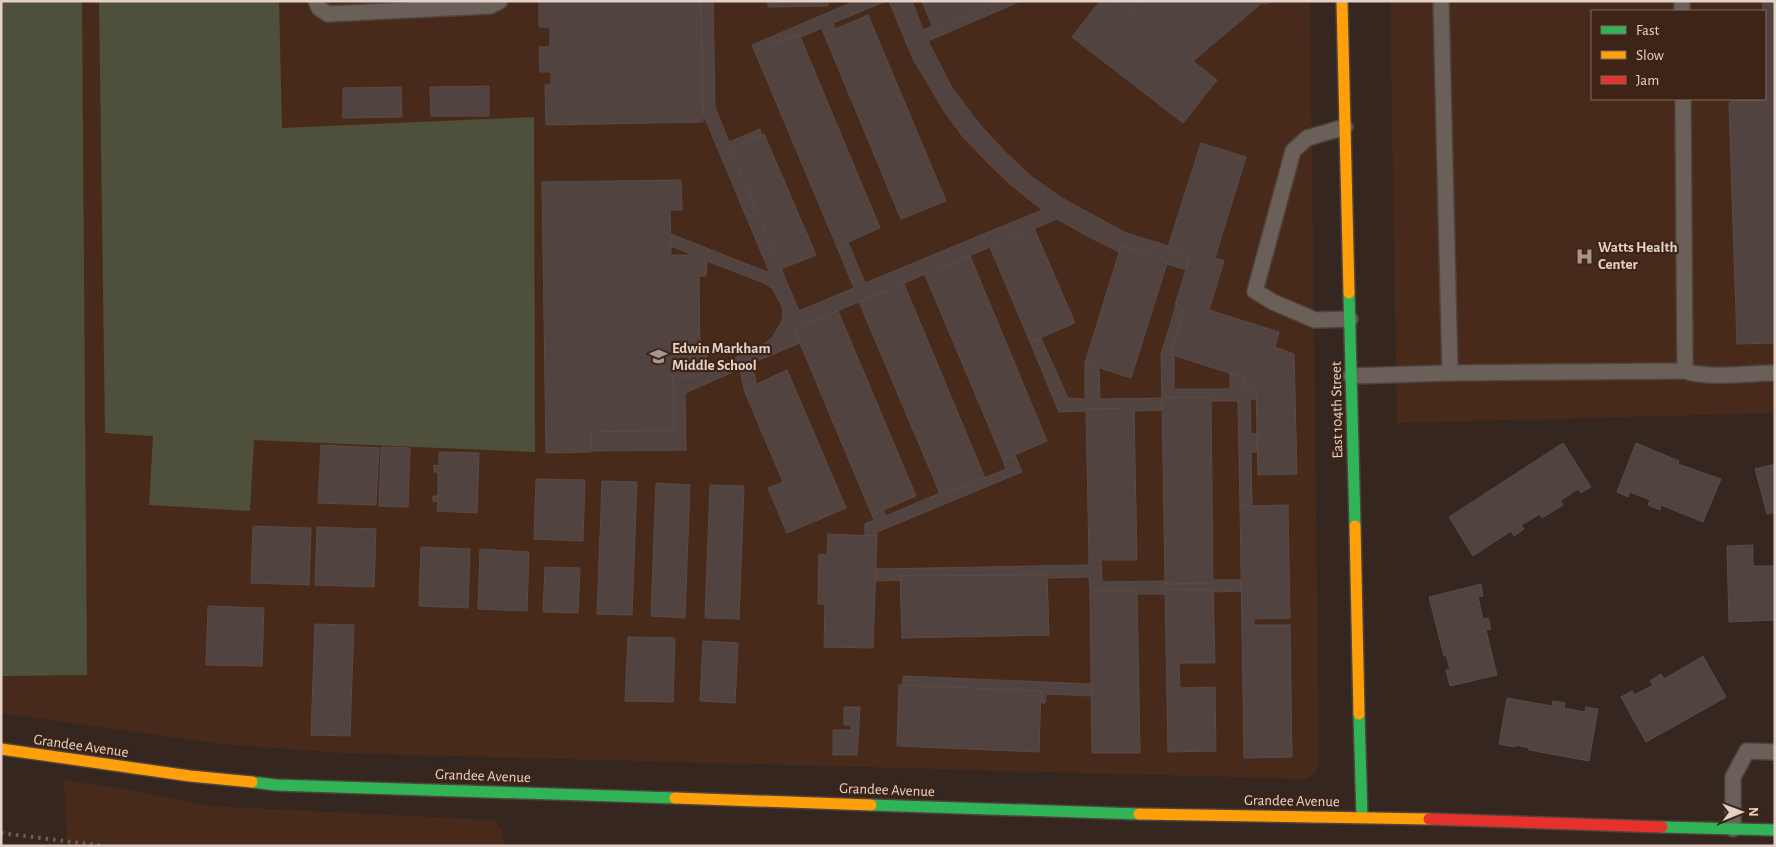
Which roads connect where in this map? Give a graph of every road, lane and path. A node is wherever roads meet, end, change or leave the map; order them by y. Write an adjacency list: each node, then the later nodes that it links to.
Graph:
1 (316, 1): 2 (lane)
2 (500, 1)
3 (1342, 1): 6 (street, East 104th Street)
4 (1441, 1): 9 (lane)
5 (1683, 100): 8 (lane)
6 (1345, 127): 7 (street, East 104th Street); 7 (lane)
7 (1350, 318): 11 (street, East 104th Street)
8 (1685, 371): 9 (lane); 10 (lane)
9 (1450, 373): 11 (lane)
10 (1775, 373)
11 (1351, 376): 14 (street, East 104th Street)
12 (1, 750): 14 (street, Grandee Avenue)
13 (1775, 752): 15 (lane)
14 (1362, 817): 15 (street, Grandee Avenue)
15 (1733, 829): 16 (street, Grandee Avenue)
16 (1775, 830)

